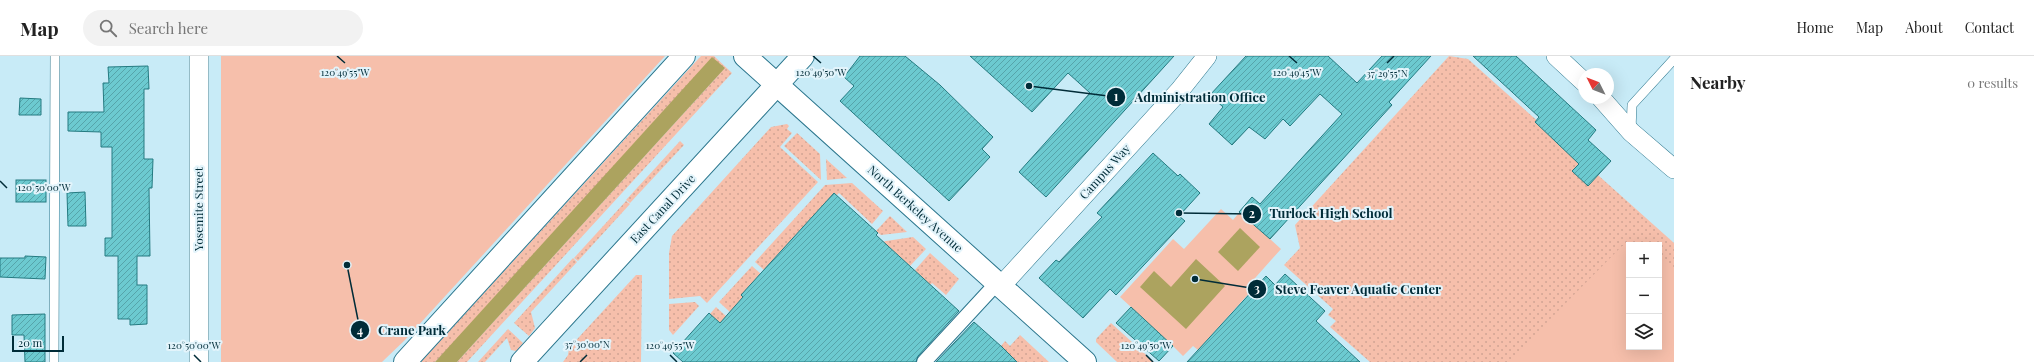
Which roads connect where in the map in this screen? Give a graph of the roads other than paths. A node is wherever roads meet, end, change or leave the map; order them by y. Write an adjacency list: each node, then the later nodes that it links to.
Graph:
1 (55, 56): 15 (lane)
2 (199, 56): 16 (street, Yosemite Street)
3 (684, 56): 17 (main road)
4 (745, 56): 10 (main road, North Berkeley Avenue)
5 (803, 56): 10 (main road, East Canal Drive)
6 (1208, 56): 14 (street, Campus Way)
7 (1556, 56): 9 (street)
8 (1674, 59): 12 (lane)
9 (1578, 76)
10 (777, 84): 14 (main road, North Berkeley Avenue); 18 (main road, East Canal Drive)
11 (1606, 104): 12 (street)
12 (1631, 132): 13 (street)
13 (1674, 170)
14 (999, 284): 19 (street, Campus Way); 20 (main road, North Berkeley Avenue)
15 (54, 362)
16 (199, 362)
17 (405, 362)
18 (522, 362)
19 (924, 362)
20 (1085, 362)

